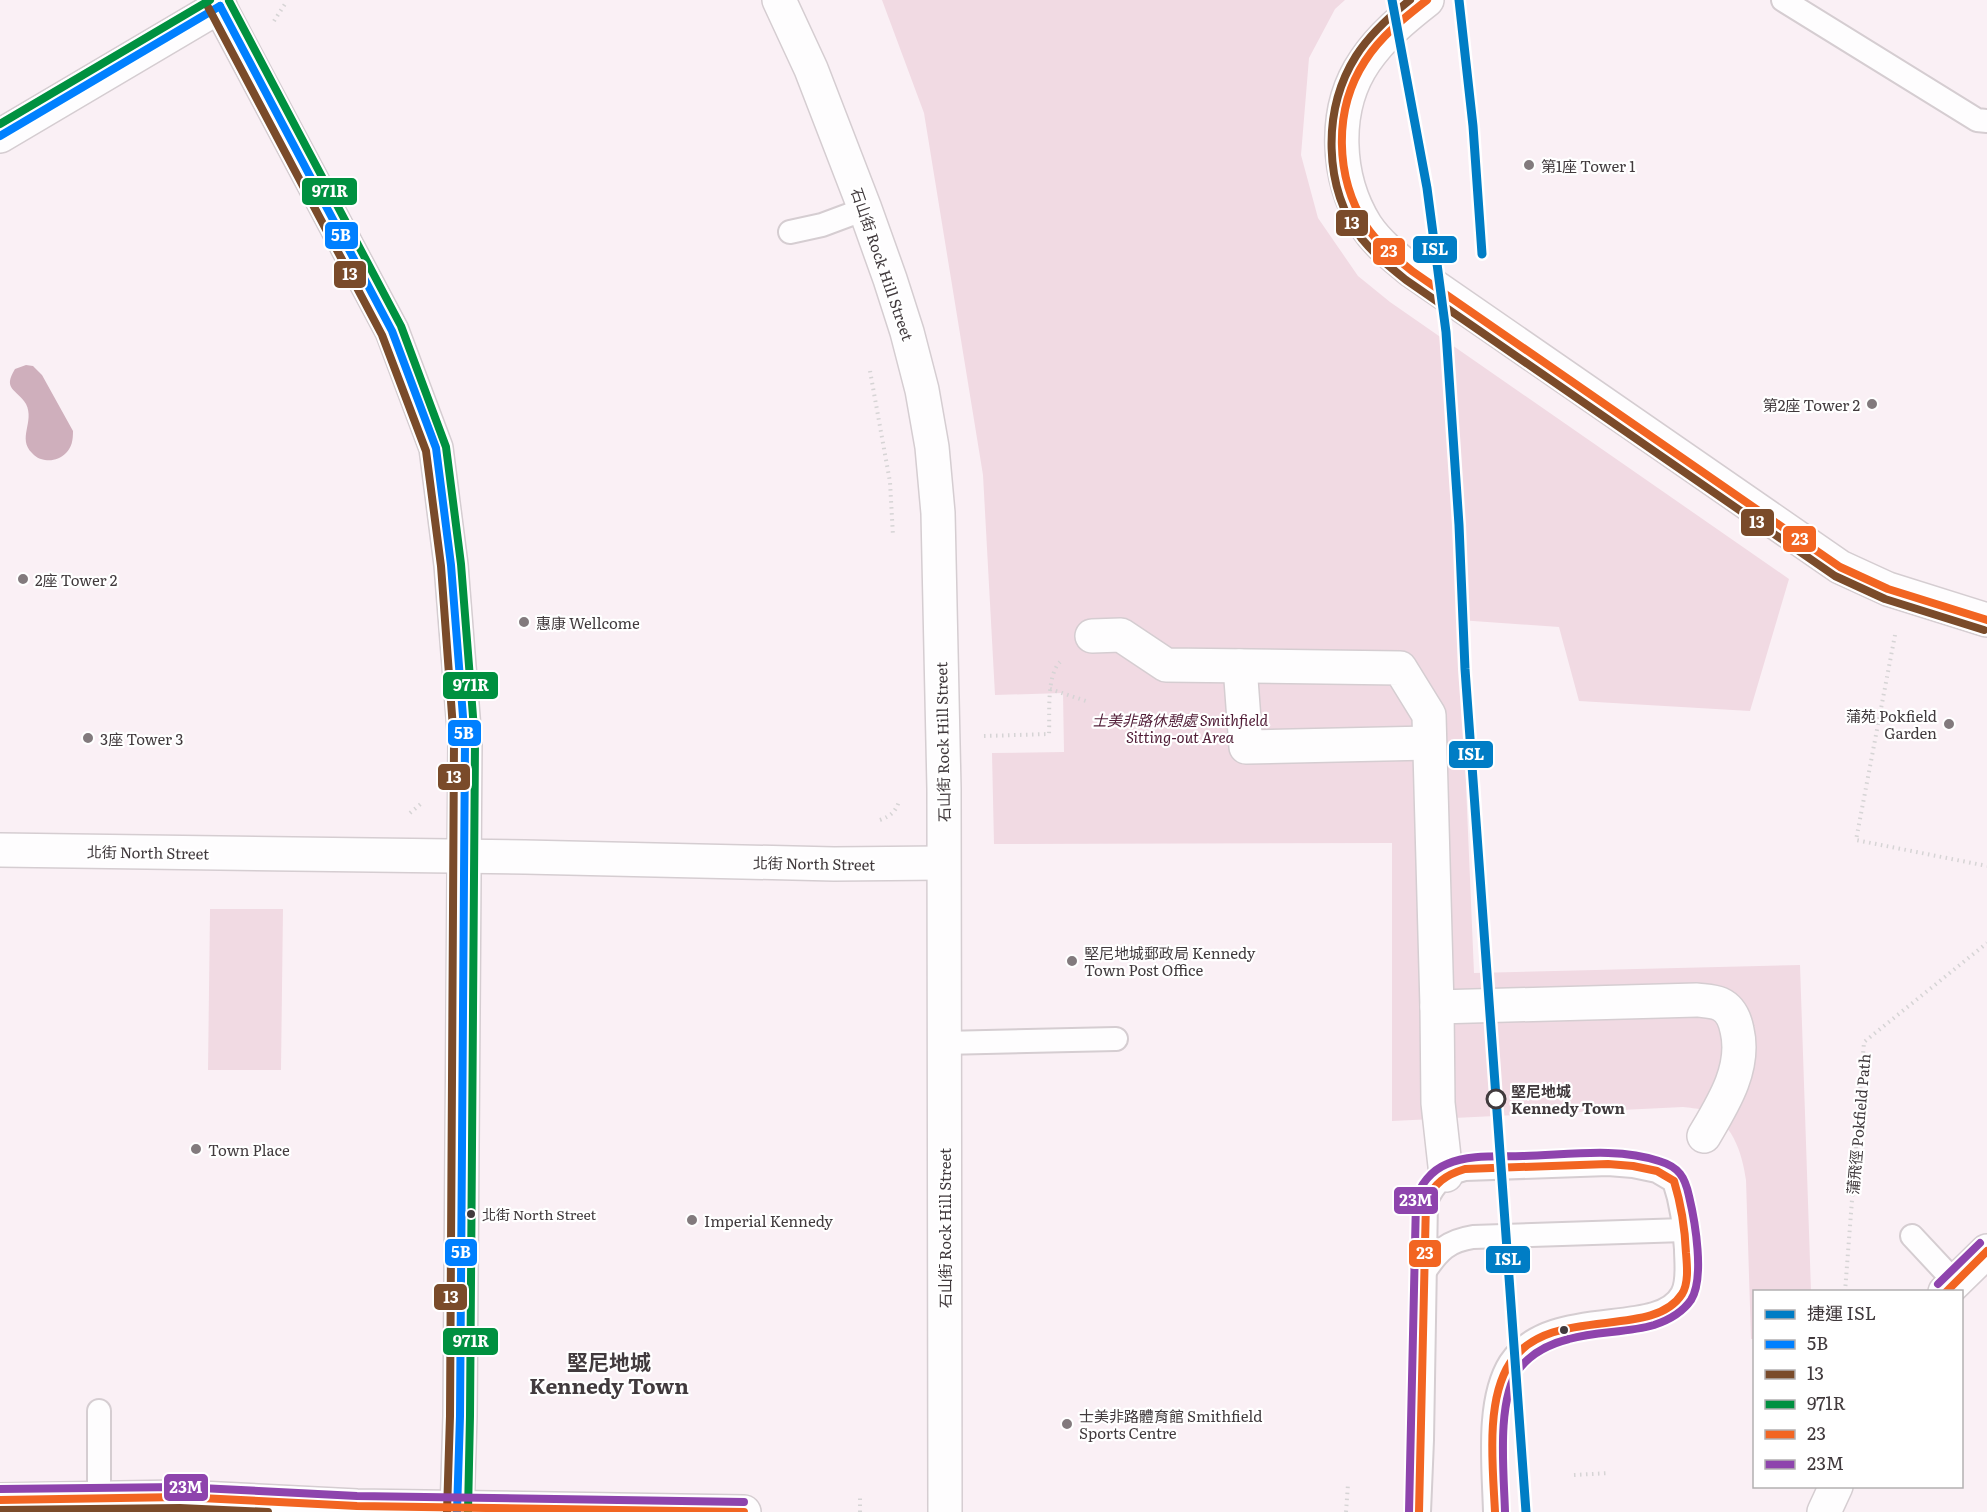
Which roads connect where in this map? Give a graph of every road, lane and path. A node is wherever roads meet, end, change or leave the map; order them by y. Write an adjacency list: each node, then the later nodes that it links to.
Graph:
1 (779, 0): 9 (main road, 石山街 Rock Hill Street)
2 (1428, 0): 13 (main road)
3 (1782, 0): 7 (lane)
4 (223, 2): 8 (main road); 23 (main road)
5 (285, 4): 6 (path)
6 (273, 23)
7 (1987, 121)
8 (0, 136)
9 (865, 209): 10 (lane); 24 (main road, 石山街 Rock Hill Street)
10 (790, 232)
11 (870, 369): 12 (path)
12 (894, 539)
13 (1987, 620)
14 (1896, 629): 25 (path)
15 (1092, 636): 16 (main road)
16 (1240, 666): 19 (main road); 19 (main road)
17 (1086, 701): 18 (path)
18 (977, 736)
19 (1430, 743): 27 (main road)
20 (900, 796): 21 (path)
21 (874, 823)
22 (0, 850): 23 (main road, 北街 North Street)
23 (464, 857): 24 (main road, 北街 North Street); 49 (main road)
24 (943, 863): 29 (main road, 石山街 Rock Hill Street)
25 (1987, 866)
26 (1987, 943): 37 (path, 蒲飛徑 Pokfield Path)
27 (1437, 1007): 30 (main road); 31 (main road)
28 (1116, 1039): 29 (lane)
29 (943, 1043): 53 (main road, 石山街 Rock Hill Street)
30 (1704, 1136)
31 (1446, 1174): 32 (lane); 35 (lane)
32 (1684, 1230): 35 (lane); 56 (lane)
33 (1912, 1236): 36 (lane)
34 (1987, 1251): 36 (main road)
35 (1425, 1271): 55 (lane)
36 (1949, 1286)
37 (1845, 1290)
38 (99, 1411): 46 (lane)
39 (1609, 1473): 40 (path)
40 (1574, 1475)
41 (1348, 1484): 54 (path)
42 (1835, 1488): 57 (main road)
43 (848, 1494): 44 (path)
44 (860, 1494): 45 (path); 52 (path)
45 (868, 1494)
46 (99, 1498): 47 (main road); 48 (main road)
47 (0, 1500)
48 (180, 1505): 49 (main road)
49 (457, 1510): 50 (main road)
50 (651, 1511): 51 (main road)
51 (744, 1512)
52 (860, 1512)
53 (945, 1512)
54 (1346, 1512)
55 (1419, 1512)
56 (1495, 1512)
57 (1824, 1512)

